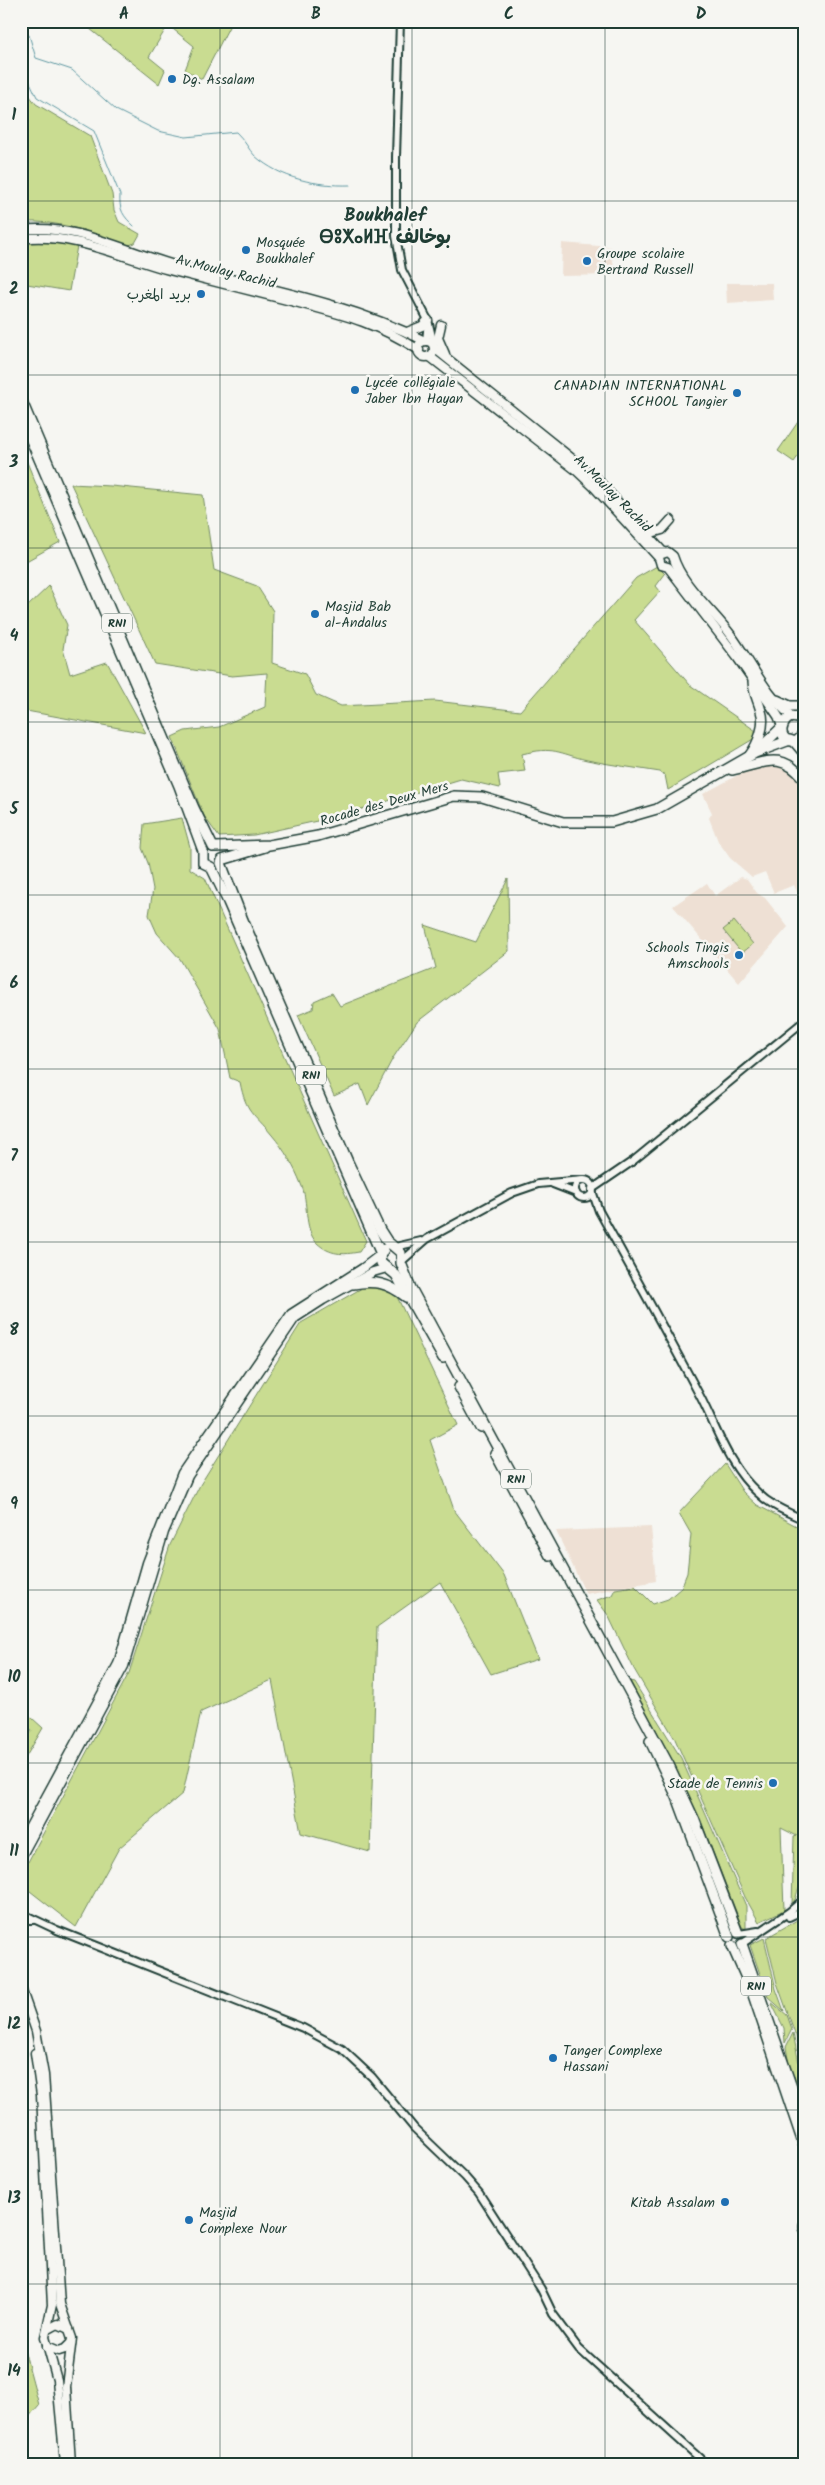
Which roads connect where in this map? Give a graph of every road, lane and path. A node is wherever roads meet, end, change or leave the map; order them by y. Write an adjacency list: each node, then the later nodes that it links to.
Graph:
1 (400, 21): 4 (street)
2 (23, 229): 6 (main road, Av.Moulay Rachid)
3 (21, 239): 9 (main road, Av.Moulay Rachid)
4 (428, 320): 6 (main road); 7 (street); 8 (street)
5 (441, 325): 11 (main road)
6 (407, 332): 7 (main road, Av.Moulay Rachid)
7 (425, 341): 8 (main road); 9 (main road)
8 (434, 347): 10 (main road); 11 (main road, Av.Moulay Rachid)
9 (418, 350): 10 (main road)
10 (429, 356): 16 (main road, Av.Moulay Rachid)
11 (448, 358): 15 (main road, Av.Moulay Rachid)
12 (21, 399): 31 (highway, RN1)
13 (21, 417): 32 (highway, RN1)
14 (670, 520): 15 (main road)
15 (648, 534): 16 (main road, Av.Moulay Rachid)
16 (662, 555): 17 (main road); 17 (main road)
17 (671, 565): 18 (main road); 19 (main road)
18 (753, 680): 23 (main road); 26 (highway)
19 (776, 700): 20 (highway); 21 (main road)
20 (804, 706)
21 (798, 717): 22 (highway); 23 (highway, Rocade des Deux Mers)
22 (804, 724)
23 (782, 727): 25 (highway); 26 (highway, Rocade des Deux Mers)
24 (804, 734): 25 (highway, Rocade des Deux Mers)
25 (791, 741): 26 (highway, Rocade des Deux Mers); 27 (main road)
26 (752, 754): 28 (highway, Rocade des Deux Mers)
27 (804, 754)
28 (724, 771): 29 (highway); 30 (highway, Rocade des Deux Mers)
29 (804, 779)
30 (270, 845): 31 (highway, Rocade des Deux Mers); 33 (highway, Rocade des Deux Mers)
31 (214, 847): 32 (highway); 33 (highway, RN1)
32 (204, 851): 34 (highway, RN1)
33 (222, 862): 34 (highway); 44 (highway, RN1)
34 (211, 867): 45 (highway, RN1)
35 (804, 1021): 36 (street)
36 (611, 1175): 37 (street); 39 (street)
37 (585, 1180): 38 (street); 39 (street); 40 (street)
38 (549, 1183): 40 (street); 43 (street)
39 (592, 1190): 41 (street); 42 (street)
40 (576, 1193): 41 (street)
41 (583, 1198): 42 (street)
42 (599, 1211): 50 (street)
43 (427, 1238): 44 (street); 46 (street)
44 (394, 1247): 45 (highway); 46 (highway, RN1)
45 (381, 1254): 47 (highway, RN1); 51 (main road)
46 (402, 1262): 47 (highway); 60 (highway, RN1)
47 (387, 1268): 48 (main road); 49 (highway, RN1)
48 (353, 1284): 49 (highway); 52 (main road)
49 (409, 1300): 60 (highway, RN1)
50 (804, 1520)
51 (21, 1843)
52 (21, 1857)
53 (804, 1892): 54 (street)
54 (803, 1901): 59 (street)
55 (804, 1910): 59 (street)
56 (21, 1913): 58 (street)
57 (21, 1920): 58 (street)
58 (34, 1920): 71 (street)
59 (776, 1922): 60 (street)
60 (738, 1938): 63 (highway, RN1); 64 (highway, RN1)
61 (21, 1988): 65 (main road)
62 (21, 2003): 66 (main road)
63 (804, 2122)
64 (804, 2146)
65 (70, 2331): 66 (main road); 67 (main road)
66 (46, 2332): 68 (main road)
67 (72, 2341): 68 (main road); 70 (main road)
68 (47, 2346): 69 (main road)
69 (65, 2464)
70 (72, 2464)
71 (706, 2464)

